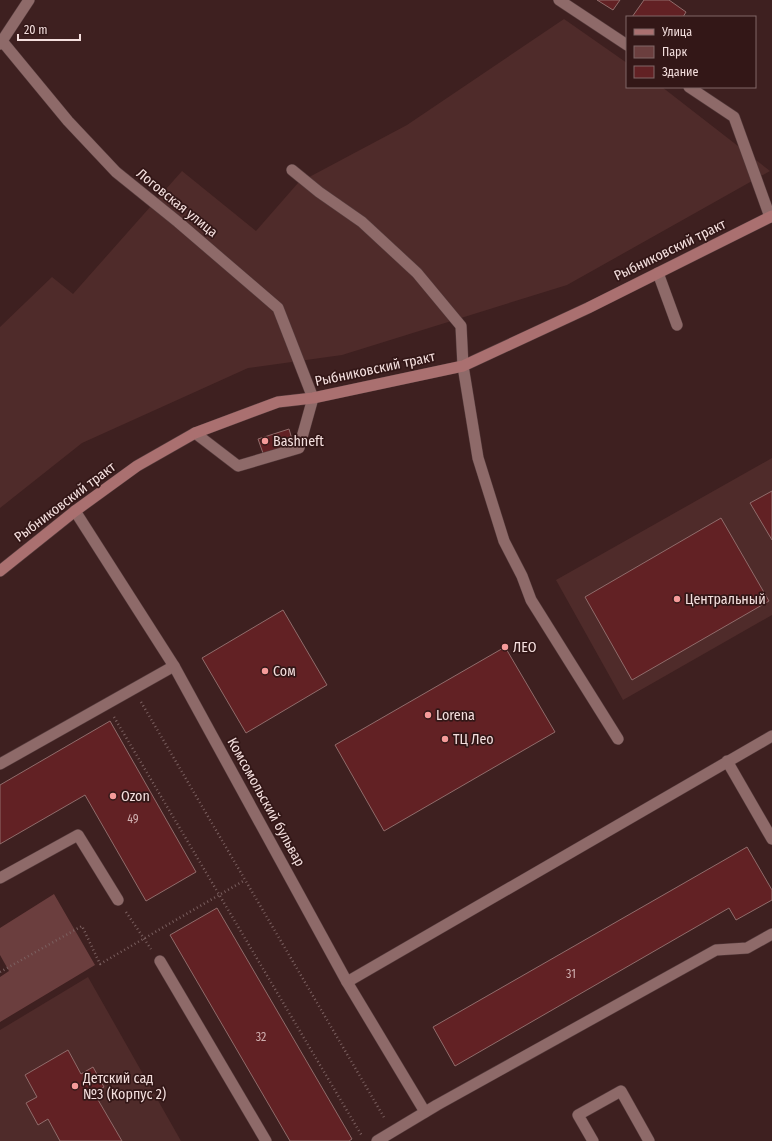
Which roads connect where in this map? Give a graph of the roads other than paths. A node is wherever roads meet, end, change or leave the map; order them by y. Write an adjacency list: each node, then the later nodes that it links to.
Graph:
1 (29, 0): 3 (street, Логовская улица)
2 (559, 0): 4 (street)
3 (1, 42): 11 (street, Логовская улица)
4 (626, 44)
5 (690, 88): 7 (street)
6 (292, 170): 10 (street)
7 (771, 217): 8 (main road, Рыбниковский тракт)
8 (658, 272): 9 (street); 10 (main road, Рыбниковский тракт)
9 (678, 325)
10 (463, 366): 11 (main road, Рыбниковский тракт); 17 (street)
11 (313, 398): 12 (main road, Рыбниковский тракт); 12 (street)
12 (195, 433): 13 (main road, Рыбниковский тракт)
13 (75, 511): 14 (main road, Рыбниковский тракт); 15 (street, Комсомольский бульвар)
14 (0, 571)
15 (174, 666): 19 (street); 25 (street, Комсомольский бульвар)
16 (772, 736): 18 (street)
17 (618, 740)
18 (727, 761): 20 (street); 25 (street)
19 (0, 764)
20 (772, 839)
21 (0, 878): 22 (street)
22 (118, 900)
23 (772, 934): 26 (street)
24 (160, 960): 27 (street)
25 (347, 982): 26 (street, Комсомольский бульвар)
26 (425, 1112): 28 (street)
27 (266, 1141)
28 (377, 1141)
29 (593, 1141): 30 (street)
30 (649, 1141)

